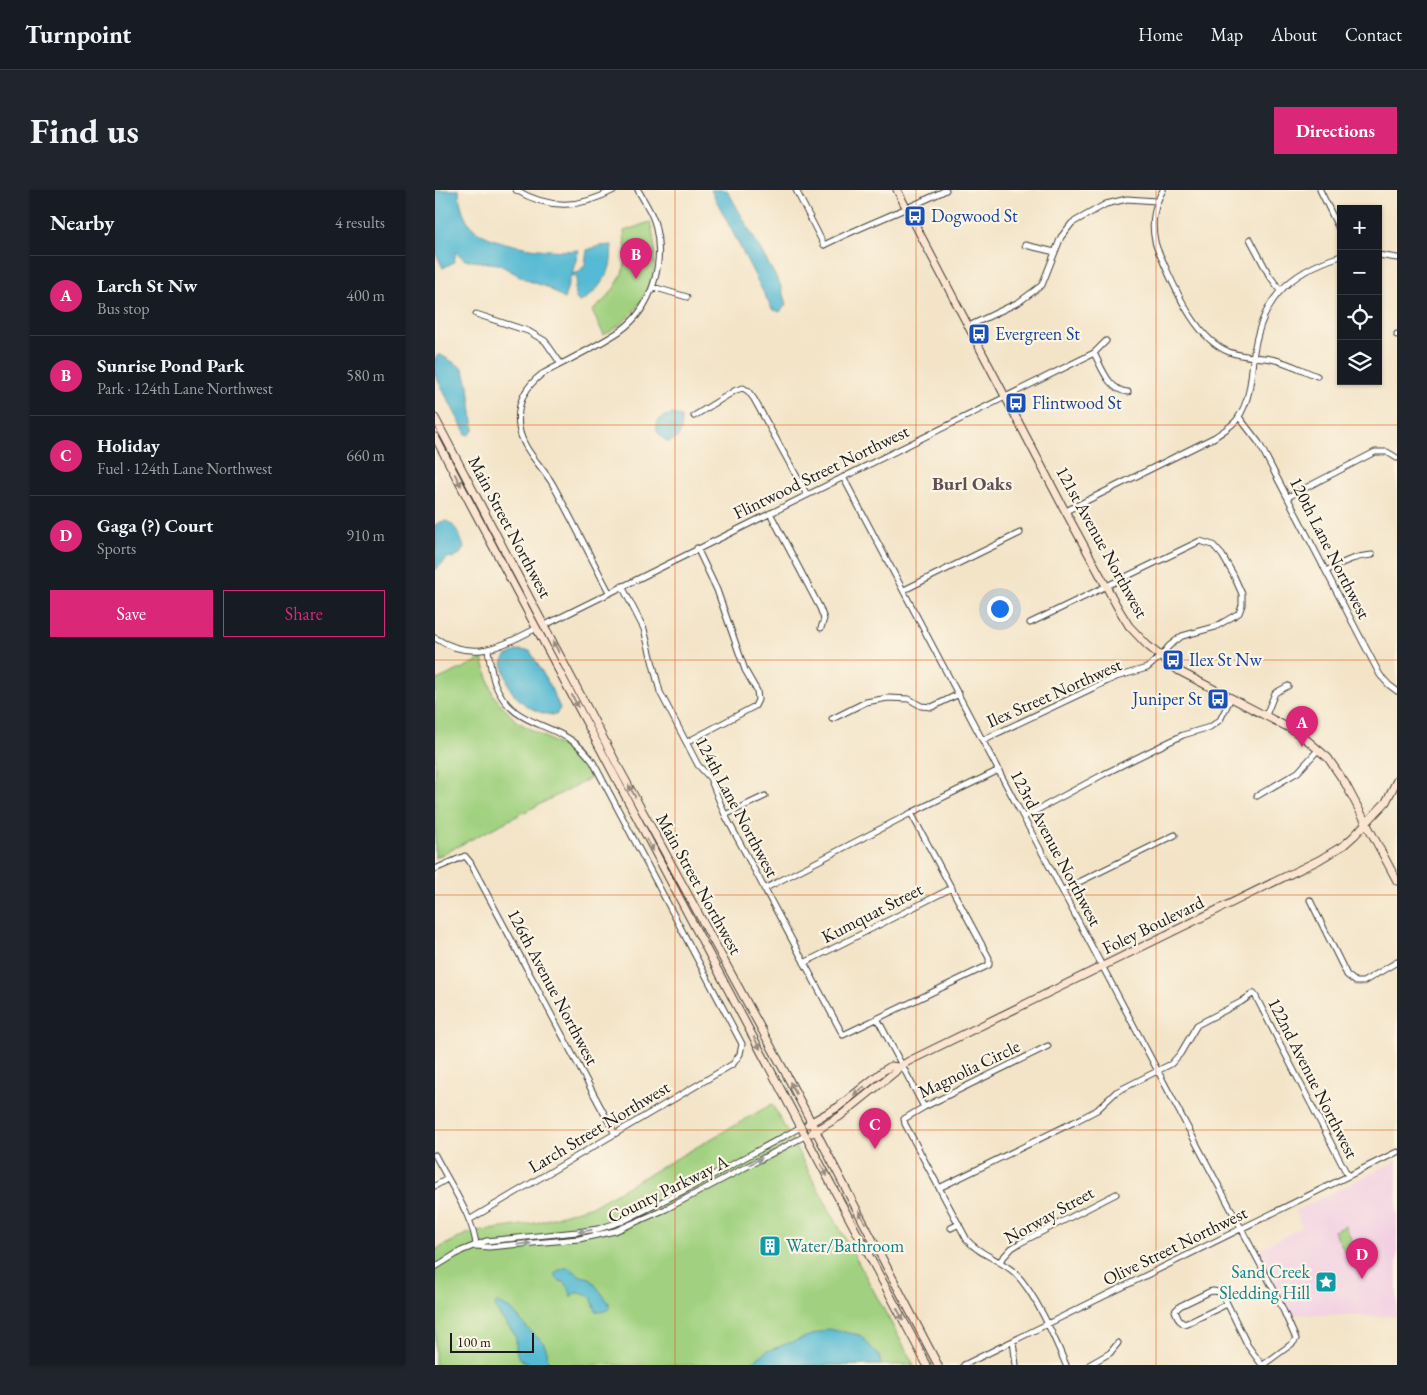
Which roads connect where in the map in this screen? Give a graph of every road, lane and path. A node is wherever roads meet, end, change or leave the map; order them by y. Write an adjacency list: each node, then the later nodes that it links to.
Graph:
1 (516, 190): 2 (street)
2 (614, 190)
3 (638, 190): 18 (street)
4 (796, 190): 10 (street)
5 (897, 190): 10 (main road, 121st Avenue Northwest)
6 (946, 190): 10 (street)
7 (1163, 190): 9 (street)
8 (1320, 190): 11 (street)
9 (1156, 201): 14 (street); 25 (street)
10 (907, 209): 22 (main road, 121st Avenue Northwest)
11 (1337, 225)
12 (1250, 239): 19 (street)
13 (1025, 245): 14 (street)
14 (1055, 252): 22 (street)
15 (1382, 256): 17 (street)
16 (1337, 257): 19 (street)
17 (1397, 258)
18 (653, 287): 20 (street); 26 (street)
19 (1280, 290): 25 (street)
20 (687, 297)
21 (477, 314): 26 (street)
22 (969, 326): 29 (main road, 121st Avenue Northwest)
23 (1106, 341): 24 (street, Flintwood Street Northwest)
24 (1094, 353): 28 (street); 29 (street, Flintwood Street Northwest)
25 (1254, 357): 27 (street); 31 (street)
26 (561, 364): 47 (street)
27 (1317, 376)
28 (1128, 392)
29 (1006, 396): 35 (street, Flintwood Street Northwest); 38 (main road, 121st Avenue Northwest)
30 (694, 416): 36 (street)
31 (1239, 417): 37 (street, 120th Lane Northwest); 38 (street)
32 (435, 418): 49 (main road, Main Street Northwest)
33 (435, 437): 50 (main road, Main Street Northwest, one-way to 50)
34 (1397, 458): 37 (street)
35 (843, 477): 36 (street, Flintwood Street Northwest); 46 (street, 123rd Avenue Northwest)
36 (807, 495): 39 (street, Flintwood Street Northwest)
37 (1288, 496): 43 (street, 120th Lane Northwest)
38 (1066, 511): 45 (main road, 121st Avenue Northwest)
39 (770, 513): 41 (street, Flintwood Street Northwest); 51 (street)
40 (1020, 533): 46 (street)
41 (697, 548): 44 (street, Flintwood Street Northwest); 62 (street)
42 (1371, 555): 43 (street)
43 (1326, 571): 56 (street, 120th Lane Northwest)
44 (622, 586): 47 (street, Flintwood Street Northwest); 62 (street, 124th Lane Northwest)
45 (1106, 586): 48 (street); 54 (main road, 121st Avenue Northwest); 54 (street, Ilex Street Northwest)
46 (904, 590): 57 (street, 123rd Avenue Northwest)
47 (609, 592): 49 (street, Flintwood Street Northwest)
48 (1029, 623)
49 (545, 625): 87 (main road, Main Street Northwest, one-way to 49)
50 (537, 628): 53 (street); 88 (main road, Main Street Northwest, one-way to 88)
51 (821, 628)
52 (435, 638): 53 (street)
53 (488, 650): 90 (street, Larch Street Northwest)
54 (1161, 657): 58 (main road, 121st Avenue Northwest); 61 (street, Ilex Street Northwest)
55 (1288, 686): 59 (street)
56 (1397, 691)
57 (959, 694): 60 (street); 61 (street, 123rd Avenue Northwest)
58 (1231, 698): 59 (main road, 121st Avenue Northwest); 70 (street)
59 (1266, 715): 63 (main road, 121st Avenue Northwest)
60 (833, 719)
61 (983, 740): 64 (street, 123rd Avenue Northwest)
62 (687, 742): 69 (street, 124th Lane Northwest)
63 (1318, 750): 67 (street); 71 (main road, 121st Avenue Northwest)
64 (999, 770): 68 (street); 70 (street, 123rd Avenue Northwest)
65 (1397, 780): 71 (main road, Foley Boulevard)
66 (765, 796): 69 (street)
67 (1257, 796)
68 (911, 813): 75 (street); 76 (street)
69 (725, 815): 76 (street, 124th Lane Northwest)
70 (1024, 817): 77 (street, 123rd Avenue Northwest)
71 (1367, 823): 74 (main road, 121st Avenue Northwest); 81 (main road, Foley Boulevard)
72 (1175, 835): 77 (street)
73 (435, 869): 90 (street, 126th Avenue Northwest)
74 (1397, 881)
75 (952, 888): 80 (street, Kumquat Street); 82 (street)
76 (764, 889): 80 (street, 124th Lane Northwest)
77 (1063, 890): 81 (street, 123rd Avenue Northwest)
78 (1310, 900): 79 (street)
79 (1397, 962)
80 (804, 963): 82 (street, 124th Lane Northwest)
81 (1103, 966): 84 (main road, Foley Boulevard); 85 (street, 123rd Avenue Northwest)
82 (878, 1020): 84 (street)
83 (1048, 1046): 86 (street, Magnolia Circle)
84 (901, 1066): 86 (street); 87 (main road, Foley Boulevard, one-way to 87); 89 (main road, Foley Boulevard)
85 (1158, 1070): 94 (street, 122nd Avenue Northwest); 97 (street); 102 (street, 123rd Avenue Northwest)
86 (924, 1107): 97 (street, Magnolia Circle)
87 (811, 1122): 88 (main road, Foley Boulevard); 89 (main road, Main Street Northwest)
88 (801, 1127): 91 (main road, Main Street Northwest); 103 (street, County Parkway A, one-way to 103)
89 (815, 1131): 91 (main road, Foley Boulevard); 111 (main road, Main Street Northwest, one-way to 89)
90 (615, 1134): 99 (street, Larch Street Northwest)
91 (805, 1136): 103 (street, County Parkway A, one-way to 91); 110 (main road, Main Street Northwest, one-way to 110)
92 (1397, 1152): 94 (street, Olive Street Northwest)
93 (435, 1156): 95 (street)
94 (1348, 1176): 102 (street, Olive Street Northwest)
95 (447, 1180): 96 (street); 99 (street)
96 (435, 1186)
97 (939, 1188): 100 (street)
98 (1116, 1194): 104 (street, Norway Street)
99 (469, 1220): 103 (street)
100 (959, 1224): 101 (street); 104 (street)
101 (951, 1228)
102 (1242, 1228): 107 (street, Olive Street Northwest); 116 (street, 123rd Avenue Northwest)
103 (476, 1246): 105 (street, County Parkway A)
104 (999, 1262): 107 (street)
105 (435, 1266)
106 (1227, 1304): 106 (street); 116 (street)
107 (1047, 1325): 108 (street, Olive Street Northwest); 114 (street)
108 (1013, 1341): 112 (street, Olive Street Northwest); 113 (street)
109 (1118, 1344): 115 (street)
110 (927, 1365)
111 (937, 1365)
112 (964, 1365)
113 (1016, 1365)
114 (1066, 1365)
115 (1089, 1365)
116 (1263, 1365)

